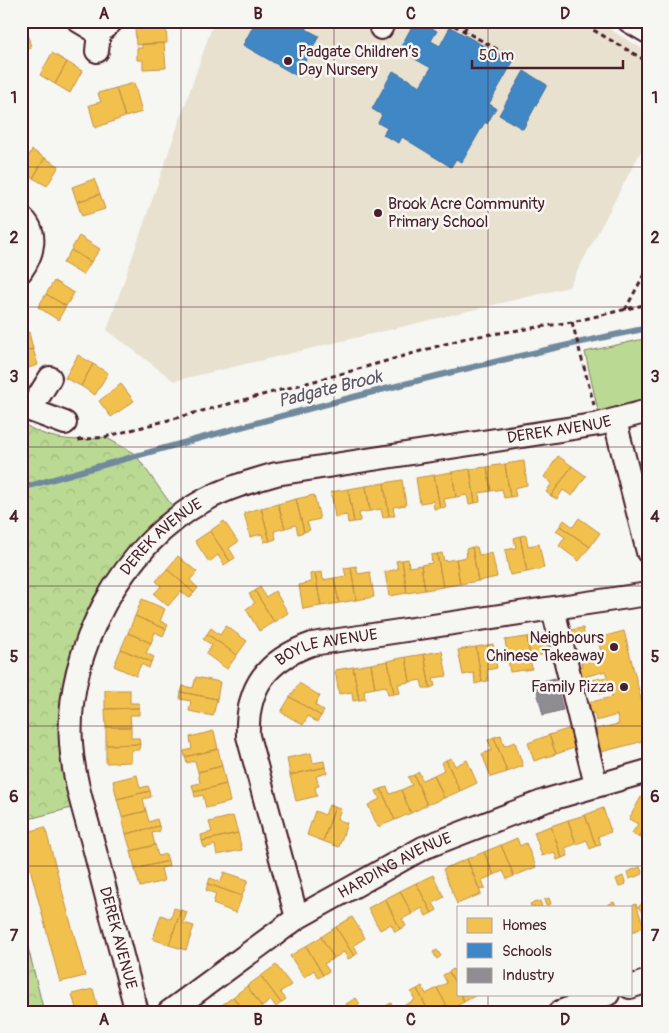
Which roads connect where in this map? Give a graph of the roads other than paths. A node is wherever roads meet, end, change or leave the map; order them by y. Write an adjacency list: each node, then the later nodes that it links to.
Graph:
1 (79, 21): 4 (street)
2 (629, 21): 3 (street)
3 (648, 32)
4 (103, 35)
5 (21, 217): 6 (street)
6 (21, 271)
7 (50, 378): 8 (street)
8 (26, 407): 11 (street)
9 (648, 411): 10 (street, DEREK AVENUE)
10 (607, 423): 12 (street); 21 (street, DEREK AVENUE)
11 (67, 432)
12 (648, 552)
13 (648, 594): 14 (street, BOYLE AVENUE)
14 (553, 609): 16 (street); 17 (street, BOYLE AVENUE)
15 (648, 771): 16 (street, HARDING AVENUE)
16 (596, 785): 17 (street, HARDING AVENUE)
17 (296, 918): 22 (street, HARDING AVENUE)
18 (648, 981): 19 (street)
19 (632, 985)
20 (603, 996): 23 (street)
21 (137, 1012)
22 (169, 1012)
23 (560, 1012)

